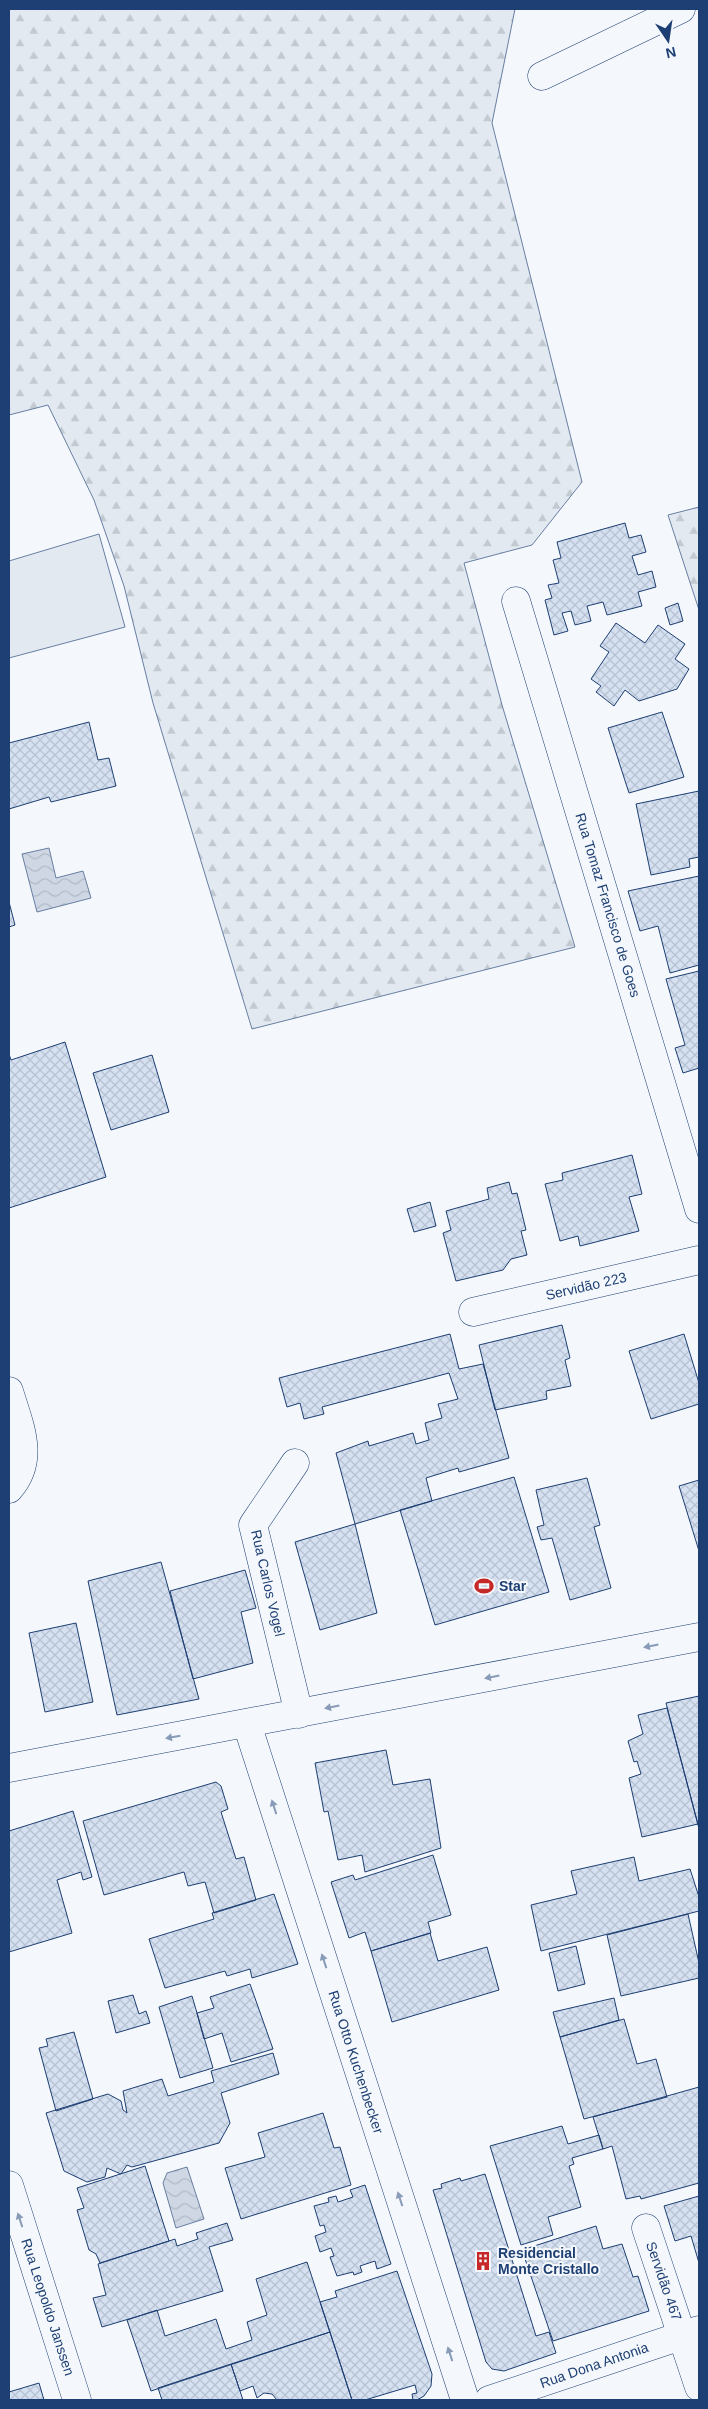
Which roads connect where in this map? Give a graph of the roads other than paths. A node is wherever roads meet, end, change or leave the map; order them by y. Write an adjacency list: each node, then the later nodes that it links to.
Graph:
1 (681, 9): 2 (street)
2 (542, 76)
3 (516, 601): 4 (street, Rua Tomaz Francisco de Goes)
4 (699, 1209)
5 (699, 1260): 6 (street, Servidão 223)
6 (473, 1312)
7 (9, 1391): 9 (street)
8 (295, 1463): 11 (street, Rua Carlos Vogel)
9 (9, 1489)
10 (699, 1637): 11 (street, one-way to 11)
11 (299, 1714): 12 (street)
12 (247, 1724): 13 (street, one-way to 13); 19 (street, Rua Otto Kuchenbecker, one-way to 12)
13 (9, 1768)
14 (9, 2185): 18 (street, Rua Leopoldo Janssen, one-way to 14)
15 (646, 2228): 16 (street, Servidão 467)
16 (691, 2332): 17 (street, Servidão 467); 20 (street, Rua Dona Antonia)
17 (699, 2387)
18 (77, 2400)
19 (465, 2400)
20 (489, 2400)

